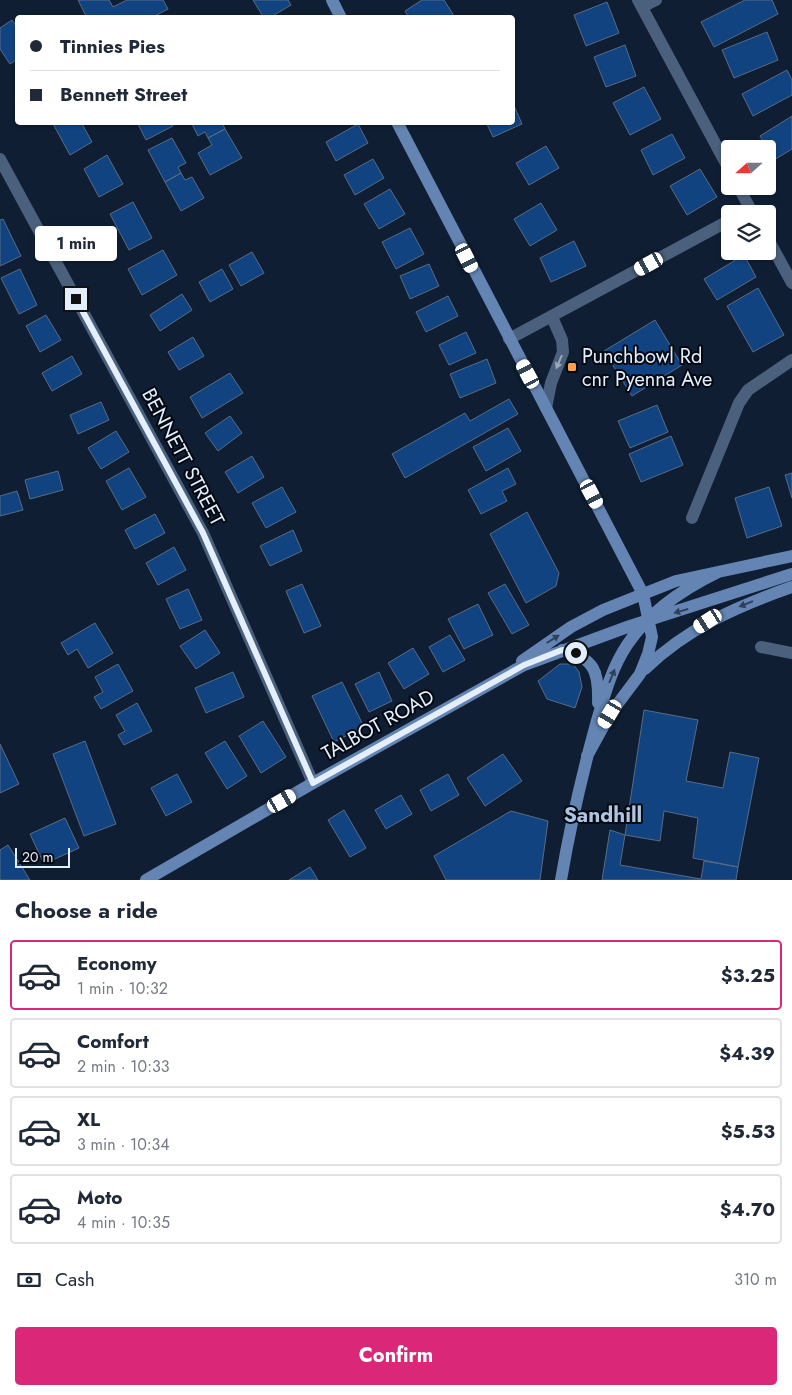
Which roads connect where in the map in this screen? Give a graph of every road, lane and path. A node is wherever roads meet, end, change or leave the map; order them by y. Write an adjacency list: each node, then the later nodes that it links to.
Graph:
1 (332, 0): 4 (main road)
2 (656, 0): 3 (street)
3 (640, 4): 6 (street)
4 (340, 15)
5 (399, 125): 12 (main road)
6 (721, 154)
7 (0, 159): 29 (street, BENNETT STREET)
8 (721, 225): 11 (street)
9 (776, 254): 10 (street)
10 (792, 283)
11 (552, 317): 12 (street); 14 (street, one-way to 14)
12 (509, 339): 14 (main road)
13 (792, 360): 15 (street)
14 (546, 408): 20 (main road)
15 (692, 518)
16 (792, 556): 17 (main road, TALBOT ROAD)
17 (718, 572): 20 (main road, TALBOT ROAD); 21 (main road)
18 (792, 574): 21 (main road, TALBOT ROAD, one-way to 21)
19 (792, 587): 25 (main road, one-way to 25)
20 (643, 594): 21 (main road); 26 (main road, TALBOT ROAD, one-way to 20)
21 (648, 620): 23 (main road, TALBOT ROAD); 25 (main road); 27 (main road, one-way to 21)
22 (761, 647): 24 (street)
23 (562, 650): 26 (main road, TALBOT ROAD); 27 (main road)
24 (792, 653)
25 (640, 674): 28 (main road)
26 (500, 678): 29 (main road, TALBOT ROAD)
27 (597, 720): 28 (main road)
28 (587, 756): 31 (main road)
29 (313, 783): 30 (main road, TALBOT ROAD)
30 (146, 880)
31 (561, 880)

